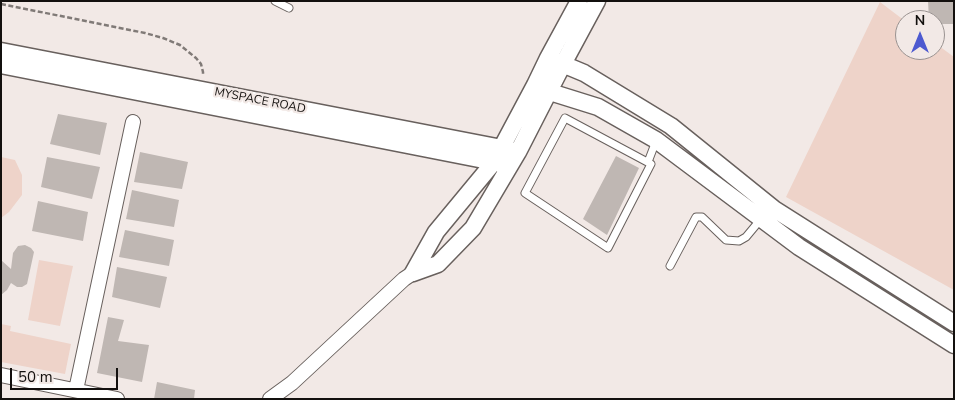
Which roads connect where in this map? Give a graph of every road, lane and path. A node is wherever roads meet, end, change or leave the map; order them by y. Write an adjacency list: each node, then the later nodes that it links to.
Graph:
1 (276, 1): 5 (lane)
2 (579, 1): 7 (street)
3 (597, 1): 8 (street)
4 (1, 4): 11 (path)
5 (288, 8)
6 (1, 52): 11 (street, MYSPACE ROAD)
7 (548, 58): 8 (street); 10 (street)
8 (563, 64): 10 (street); 19 (street)
9 (1, 65): 14 (street, MYSPACE ROAD)
10 (542, 88): 13 (street); 14 (street)
11 (202, 90): 14 (street, MYSPACE ROAD)
12 (133, 122): 22 (street)
13 (656, 140): 15 (lane); 16 (street)
14 (506, 157): 18 (street); 18 (street)
15 (648, 162): 15 (lane)
16 (762, 219): 17 (lane); 20 (street)
17 (670, 266)
18 (413, 273): 24 (street)
19 (954, 323)
20 (954, 345)
21 (1, 375): 22 (street)
22 (76, 390): 23 (street)
23 (117, 399)
24 (270, 399)

